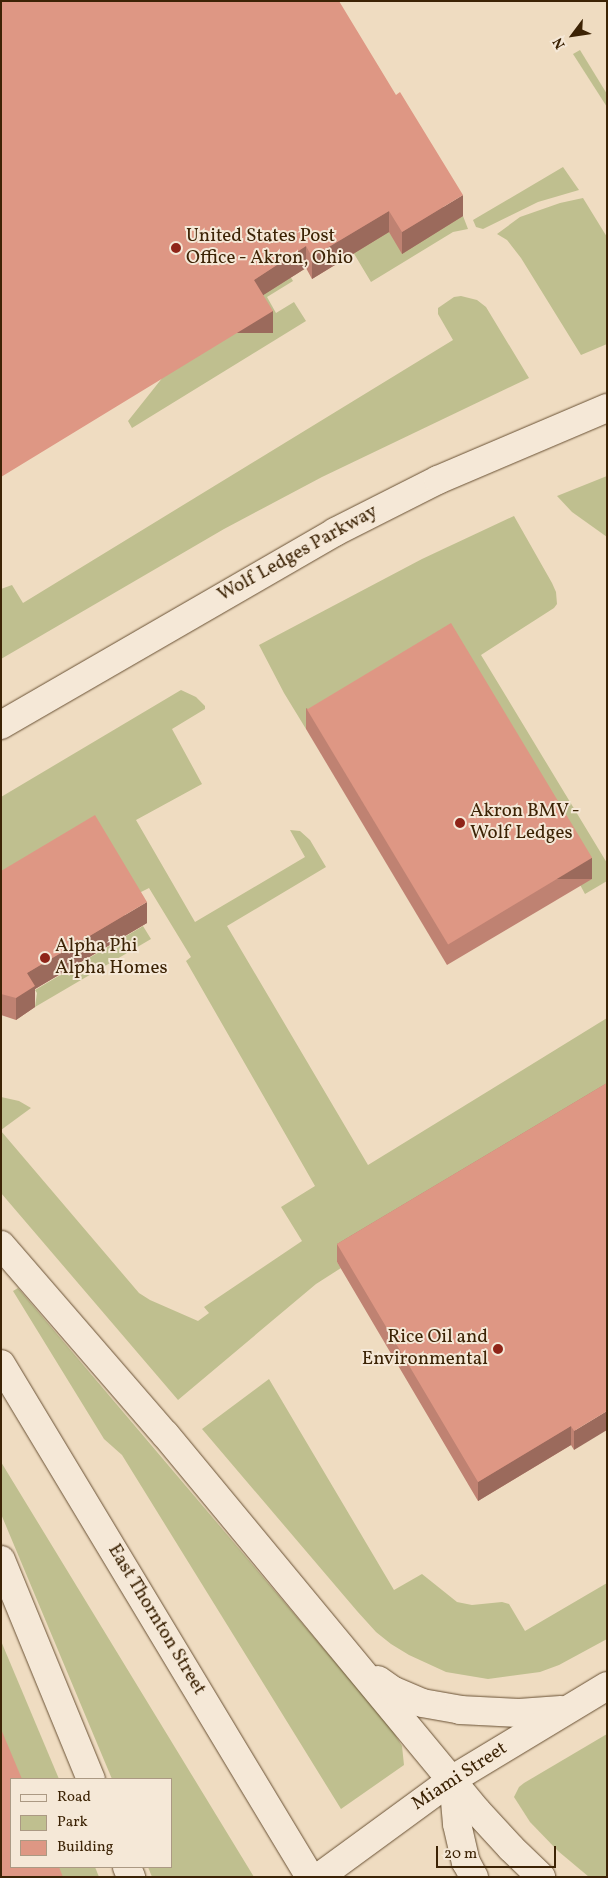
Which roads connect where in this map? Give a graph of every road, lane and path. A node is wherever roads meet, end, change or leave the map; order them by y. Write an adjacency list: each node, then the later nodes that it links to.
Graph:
1 (607, 408): 2 (street, Wolf Ledges Parkway)
2 (1, 725)
3 (1, 1245): 6 (street)
4 (1, 1364): 11 (street, East Thornton Street)
5 (1, 1560): 9 (street)
6 (358, 1665): 8 (street); 10 (street)
7 (607, 1686): 8 (street, Miami Street)
8 (568, 1709): 10 (street, Miami Street)
9 (91, 1778)
10 (453, 1779): 12 (street, Miami Street); 13 (street); 14 (street)
11 (310, 1877)
12 (320, 1877)
13 (474, 1877)
14 (541, 1877)

